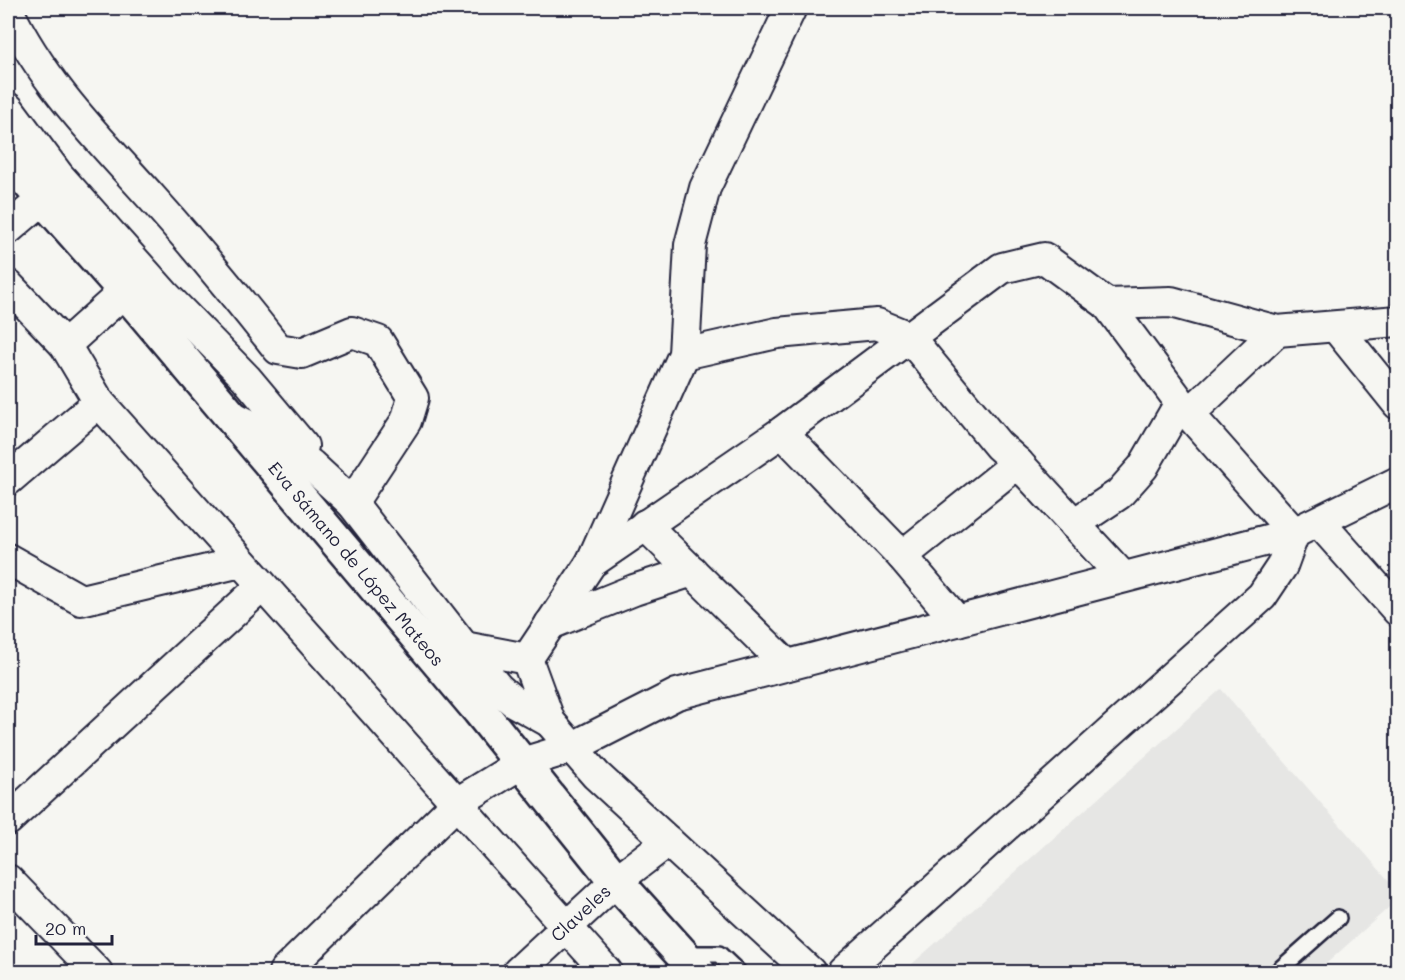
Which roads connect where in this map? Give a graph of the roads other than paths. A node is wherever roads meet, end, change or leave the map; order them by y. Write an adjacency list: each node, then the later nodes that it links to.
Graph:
1 (791, 8): 15 (street)
2 (8, 10): 25 (street)
3 (8, 108): 22 (street)
4 (8, 159): 5 (main road, Eva Sámano de López Mateos)
5 (43, 199): 6 (street); 8 (main road, Eva Sámano de López Mateos)
6 (8, 229)
7 (8, 285): 14 (street)
8 (125, 291): 14 (street); 19 (main road, Eva Sámano de López Mateos)
9 (1107, 304): 12 (street); 13 (street); 18 (street)
10 (1398, 321): 11 (street)
11 (1336, 327): 12 (street); 17 (street)
12 (1277, 331): 18 (street)
13 (909, 337): 15 (street); 20 (street); 21 (street)
14 (65, 345): 16 (street)
15 (684, 354): 32 (street)
16 (99, 402): 23 (street); 31 (street)
17 (1398, 404)
18 (1184, 408): 26 (street); 28 (street)
19 (227, 414): 22 (street); 44 (main road, Eva Sámano de López Mateos)
20 (782, 432): 27 (street); 29 (street)
21 (1018, 463): 26 (street); 29 (street)
22 (311, 465): 25 (street)
23 (8, 480)
24 (1398, 482): 28 (street)
25 (352, 503): 39 (street)
26 (1074, 524): 34 (street)
27 (645, 525): 32 (street); 33 (street)
28 (1306, 528): 34 (street); 36 (street); 59 (street)
29 (902, 556): 37 (street)
30 (8, 559): 31 (street)
31 (241, 562): 35 (street)
32 (591, 562): 38 (street)
33 (692, 571): 38 (street); 41 (street)
34 (1123, 577): 37 (street)
35 (262, 586): 45 (street); 46 (street)
36 (1398, 611)
37 (957, 621): 41 (street)
38 (550, 624): 40 (street)
39 (464, 647): 40 (street); 42 (street)
40 (527, 659): 42 (street)
41 (787, 665): 43 (street)
42 (550, 722): 43 (street)
43 (571, 748): 44 (street); 47 (street)
44 (522, 763): 45 (street); 49 (main road, Eva Sámano de López Mateos)
45 (457, 803): 51 (street); 54 (street)
46 (8, 820)
47 (668, 841): 49 (street, Claveles); 58 (street)
48 (8, 880): 53 (street)
49 (616, 881): 51 (street, Claveles); 52 (main road, Eva Sámano de López Mateos)
50 (1338, 918): 60 (lane)
51 (568, 927): 55 (street, Claveles); 56 (street)
52 (691, 963): 57 (lane)
53 (97, 972)
54 (284, 972)
55 (518, 972)
56 (607, 972)
57 (738, 972)
58 (810, 972)
59 (843, 972)
60 (1277, 972)

